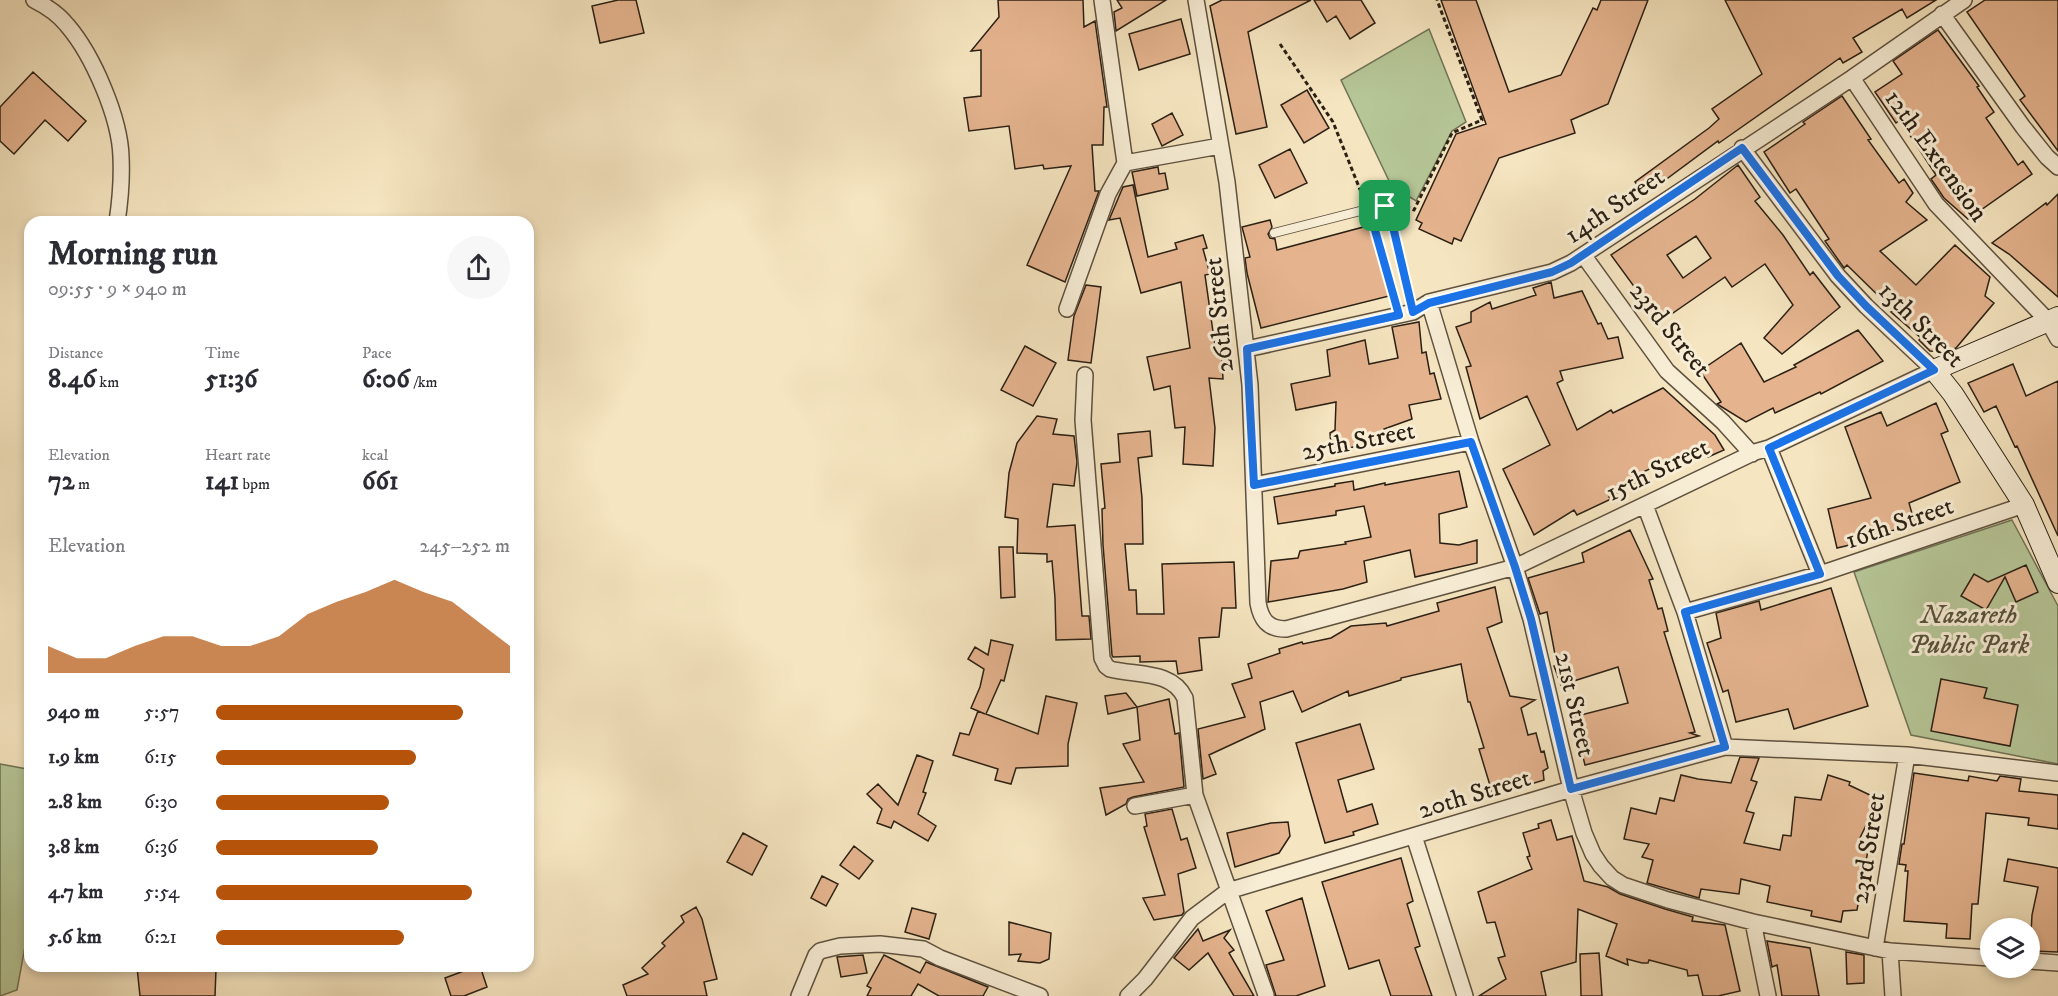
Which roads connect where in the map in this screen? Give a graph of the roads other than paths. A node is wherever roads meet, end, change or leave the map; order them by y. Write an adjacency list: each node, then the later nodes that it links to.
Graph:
1 (34, 0): 11 (street)
2 (1102, 0): 9 (street)
3 (1196, 0): 7 (street, 26th Street)
4 (1964, 0): 5 (street, 14th Street)
5 (1942, 14): 6 (street, 14th Street); 10 (street)
6 (1852, 78): 8 (street, 14th Street); 17 (street, 12th Extension)
7 (1220, 146): 9 (street); 19 (street, 26th Street)
8 (1742, 148): 13 (street, 14th Street); 20 (street, 13th Street)
9 (1125, 163): 15 (street)
10 (2058, 167)
11 (117, 216)
12 (1274, 233): 16 (lane)
13 (1584, 256): 14 (street, 14th Street); 24 (street, 23rd Street)
14 (1429, 303): 16 (street, 14th Street); 22 (street, 21st Street)
15 (1067, 309)
16 (1406, 314): 19 (street, 14th Street)
17 (2053, 319): 18 (street, 12th Extension); 20 (street, 15th Street)
18 (2058, 339)
19 (1247, 349): 25 (street, 26th Street)
20 (1934, 370): 23 (street, 15th Street); 27 (street, 13th Street)
21 (1085, 375): 37 (street)
22 (1471, 442): 25 (street, 25th Street); 28 (street, 21st Street)
23 (1769, 448): 24 (street, 15th Street); 29 (street)
24 (1752, 454): 26 (street, 15th Street)
25 (1254, 485): 32 (street, 26th Street)
26 (1645, 505): 28 (street, 15th Street); 31 (street)
27 (2024, 505): 29 (street, 16th Street); 30 (street, 13th Street)
28 (1515, 567): 32 (street, 15th Street); 36 (street, 21st Street)
29 (1820, 574): 31 (street, 16th Street)
30 (2058, 583)
31 (1685, 612): 33 (street)
32 (1267, 624)
33 (1725, 747): 34 (street, 20th Street); 36 (street, 20th Street)
34 (1907, 755): 35 (street, 20th Street); 42 (street, 23rd Street)
35 (2058, 773)
36 (1571, 789): 39 (street, 20th Street); 41 (street, 21st Street)
37 (1195, 795): 38 (street); 40 (street)
38 (1135, 806)
39 (1414, 836): 40 (street, 20th Street); 50 (street)
40 (1228, 891): 46 (street); 49 (street)
41 (1753, 922): 42 (street, 21st Street); 51 (street)
42 (1883, 950): 43 (street, 21st Street); 52 (street, 23rd Street)
43 (1980, 957)
44 (2040, 962): 45 (street)
45 (2058, 963)
46 (1266, 995)
47 (799, 996): 48 (street)
48 (1040, 996)
49 (1128, 996)
50 (1465, 996)
51 (1767, 996)
52 (1893, 996)

